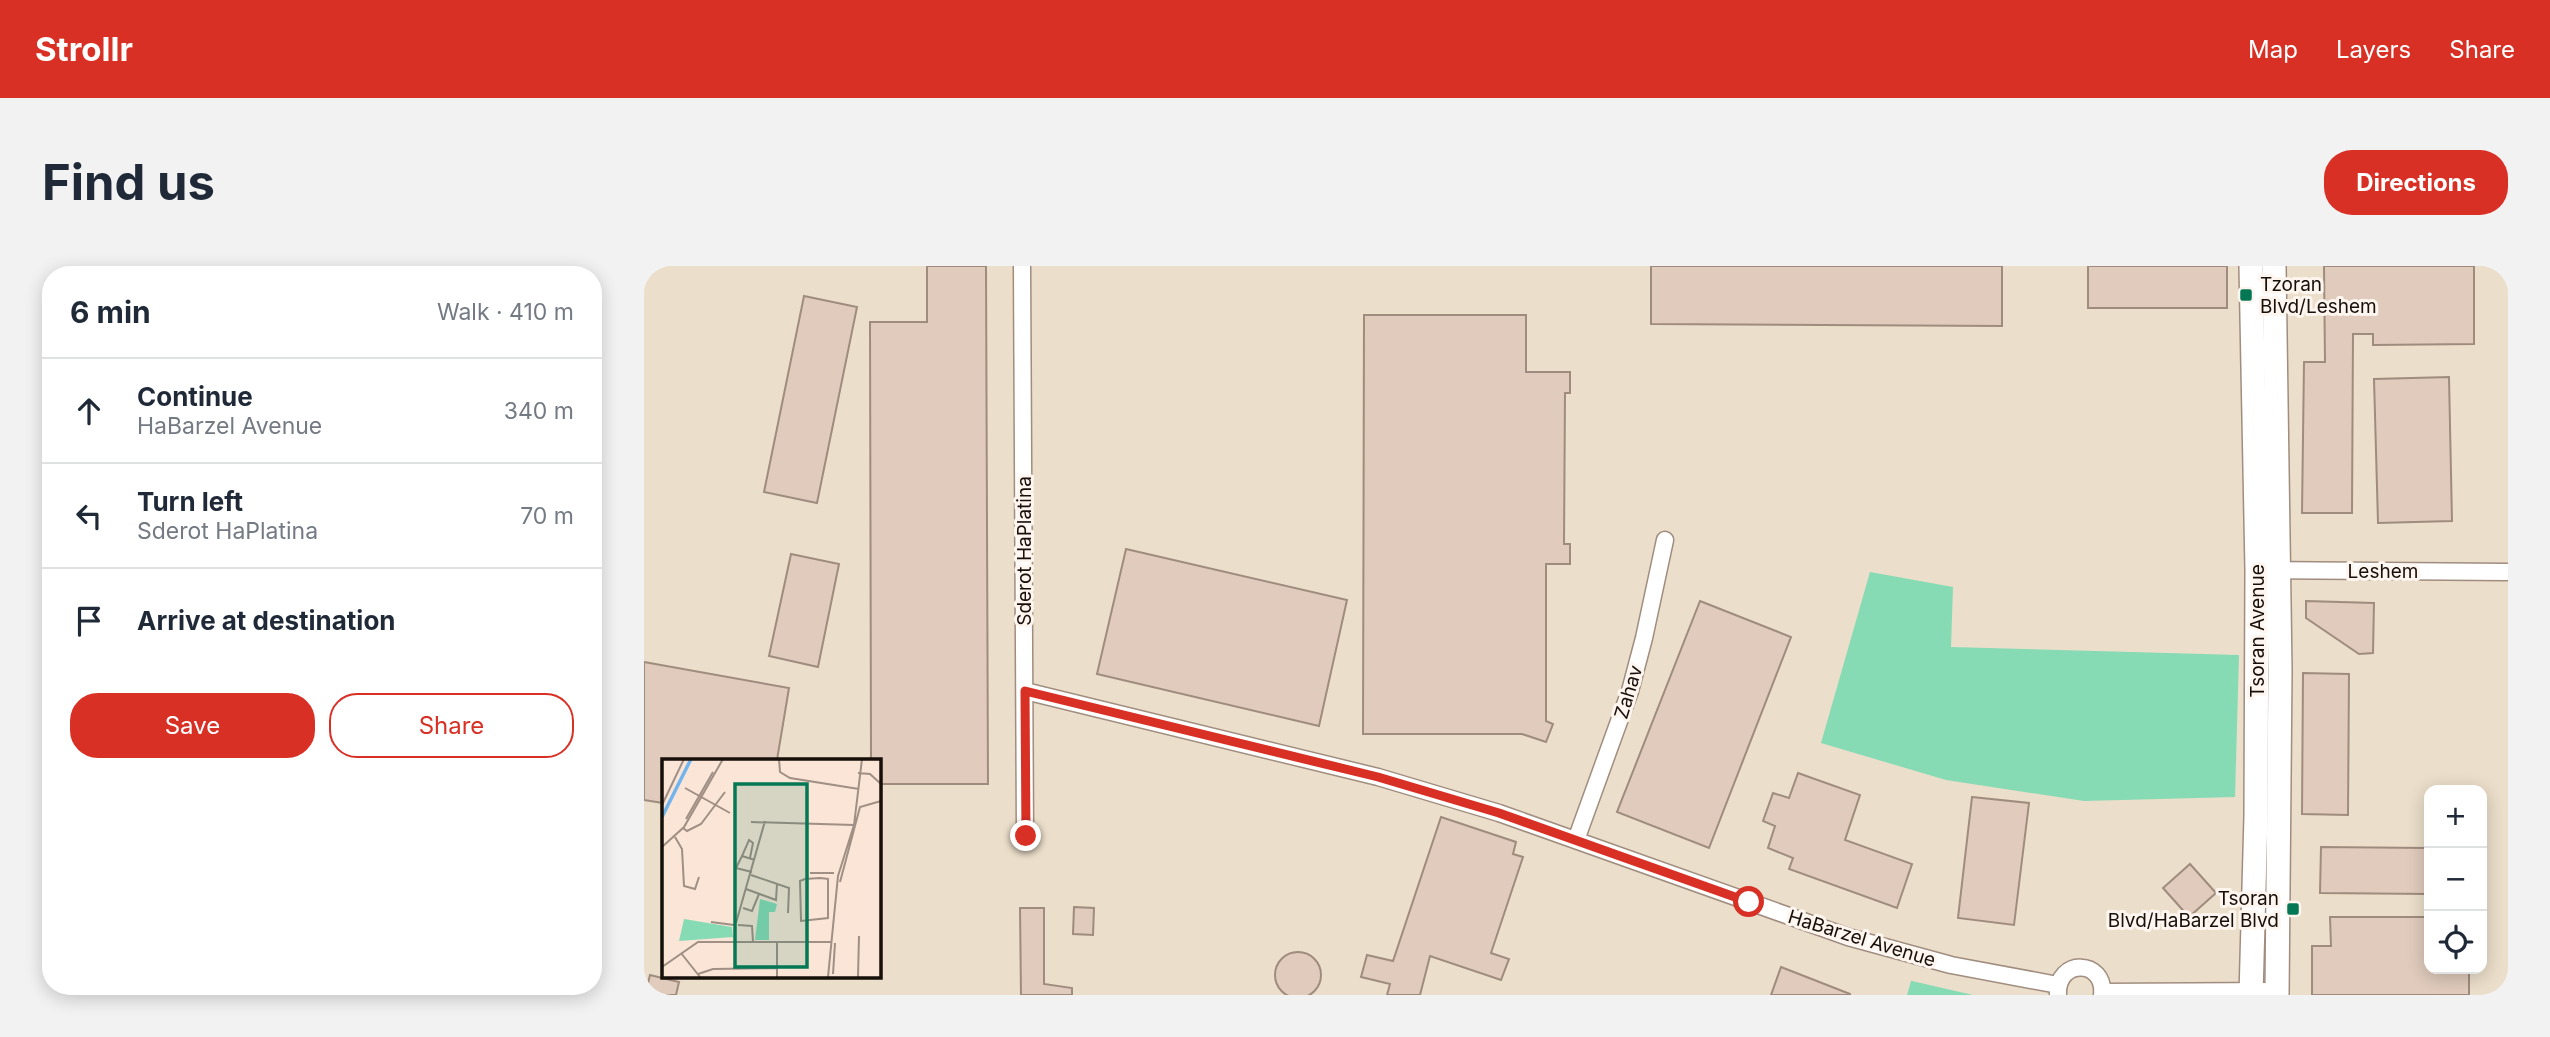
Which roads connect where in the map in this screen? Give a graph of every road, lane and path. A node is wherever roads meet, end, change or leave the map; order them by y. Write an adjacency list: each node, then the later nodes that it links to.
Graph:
1 (1022, 266): 7 (street, Sderot HaPlatina)
2 (2251, 266): 5 (street, Tsoran Avenue)
3 (2274, 266): 5 (street, Tsoran Avenue)
4 (1665, 540): 9 (street, Zahav)
5 (2268, 570): 6 (street, Leshem); 11 (street, Tsoran Avenue); 12 (street, Tsoran Avenue)
6 (2508, 572)
7 (1025, 691): 8 (street, Sderot HaPlatina); 9 (street, HaBarzel Avenue)
8 (1026, 836)
9 (1576, 840): 10 (street, HaBarzel Avenue)
10 (2058, 990): 13 (street)
11 (2251, 993): 12 (street); 13 (street)
12 (2277, 993)
13 (2103, 994)

